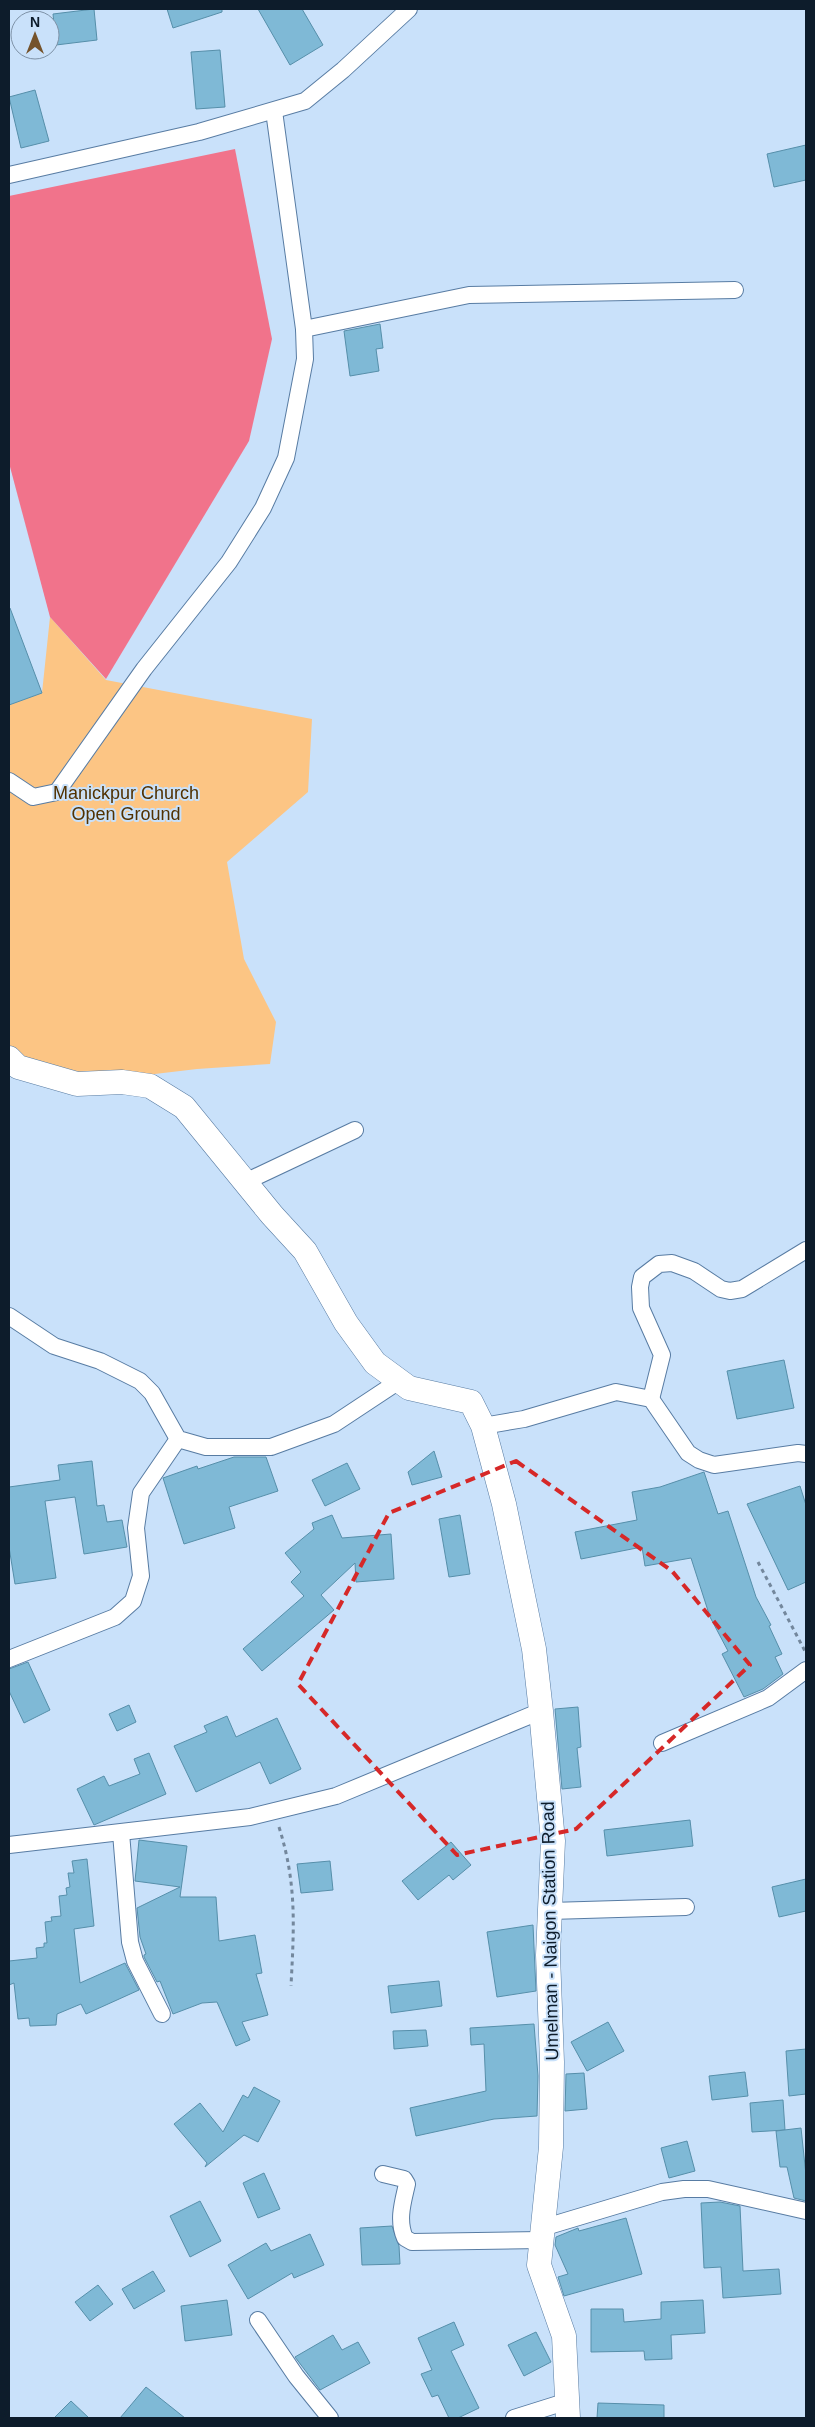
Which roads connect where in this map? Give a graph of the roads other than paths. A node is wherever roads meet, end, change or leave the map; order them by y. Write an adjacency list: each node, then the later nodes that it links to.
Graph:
1 (409, 9): 2 (street)
2 (274, 111): 3 (street); 5 (street)
3 (9, 175)
4 (735, 290): 5 (street)
5 (304, 329): 6 (street)
6 (9, 781)
7 (9, 1058): 9 (street, Umelman - Naigon Station Road)
8 (355, 1130): 9 (street)
9 (245, 1182): 12 (street, Umelman - Naigon Station Road)
10 (806, 1250): 13 (street)
11 (9, 1316): 15 (street)
12 (399, 1381): 14 (street, Umelman - Naigon Station Road); 15 (street)
13 (651, 1399): 14 (street); 16 (street)
14 (483, 1426): 19 (street, Umelman - Naigon Station Road)
15 (178, 1439): 17 (street)
16 (806, 1454)
17 (9, 1659)
18 (806, 1670): 20 (street)
19 (541, 1711): 21 (street); 24 (street, Umelman - Naigon Station Road)
20 (662, 1743)
21 (121, 1833): 22 (street); 25 (street)
22 (9, 1845)
23 (686, 1907): 24 (street)
24 (550, 1911): 28 (street, Umelman - Naigon Station Road)
25 (162, 2014)
26 (383, 2174): 28 (street)
27 (806, 2210): 28 (street)
28 (542, 2234): 30 (street, Umelman - Naigon Station Road)
29 (258, 2320): 31 (street)
30 (568, 2409): 32 (street)
31 (330, 2418)
32 (514, 2418)

